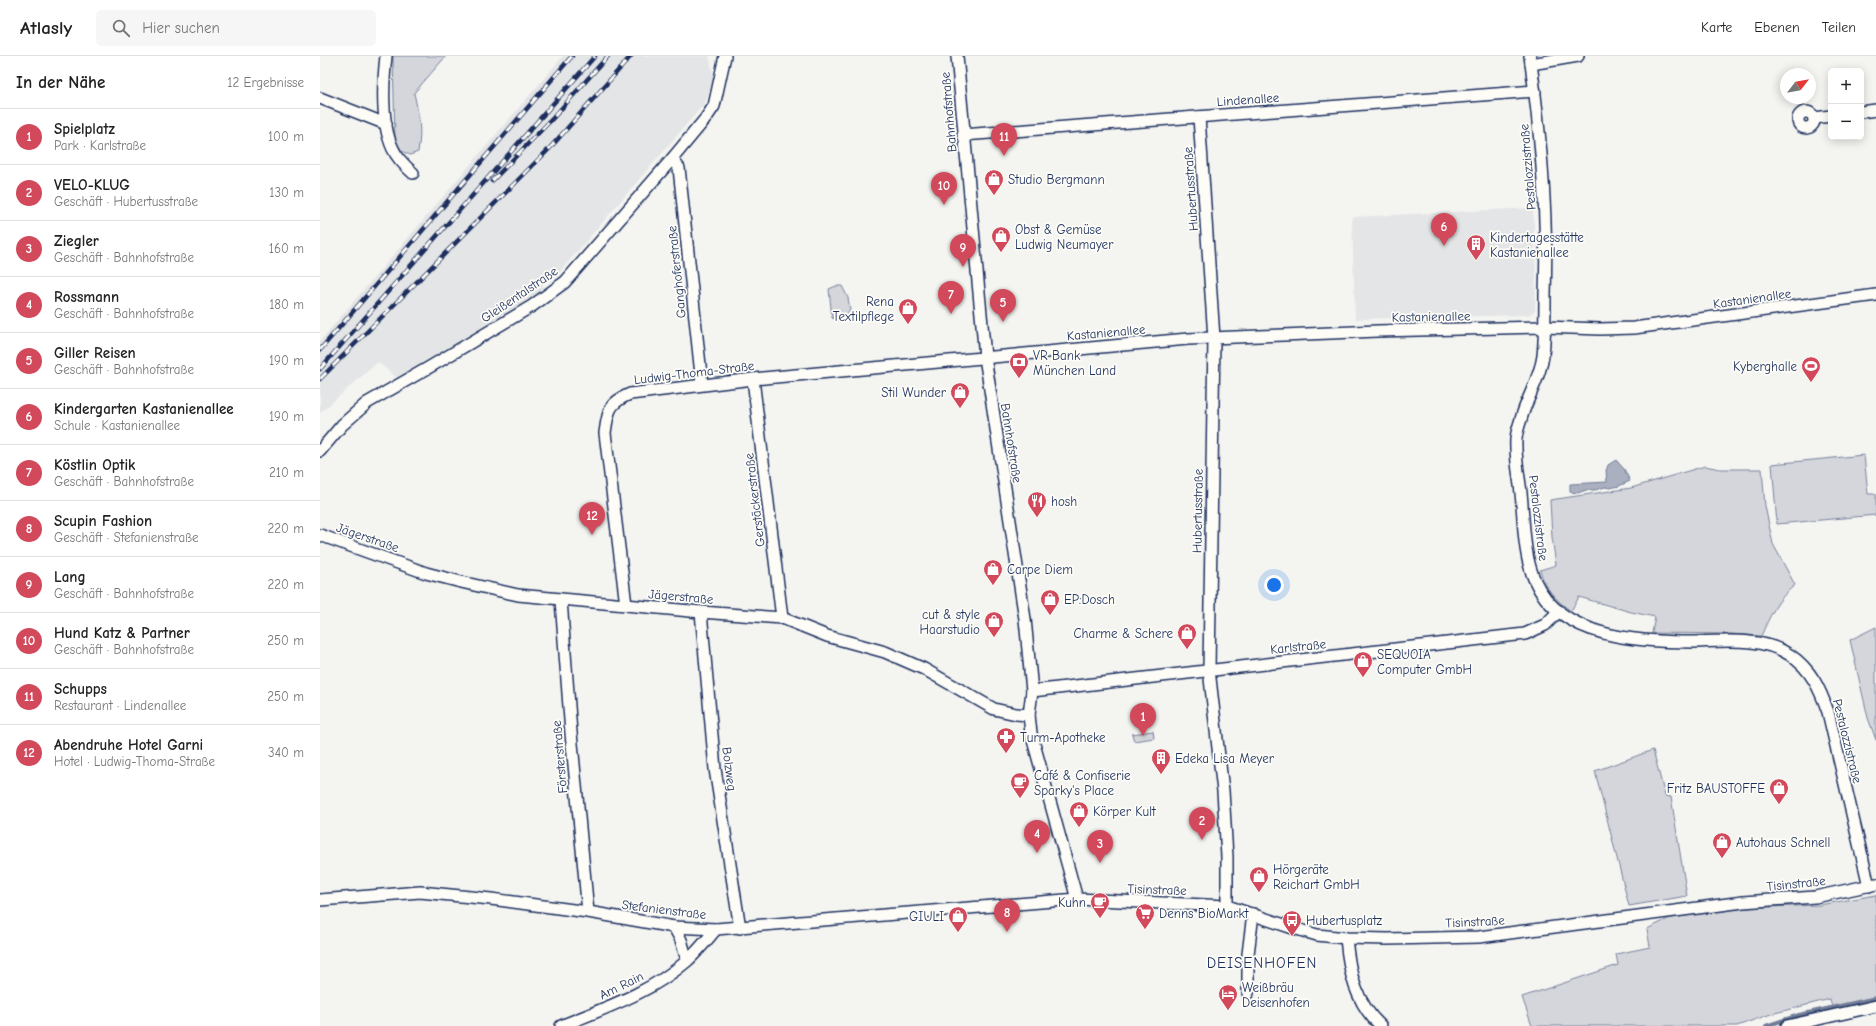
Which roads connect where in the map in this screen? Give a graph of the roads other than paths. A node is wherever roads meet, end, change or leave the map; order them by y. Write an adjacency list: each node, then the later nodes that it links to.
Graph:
1 (386, 56): 13 (street)
2 (725, 56): 15 (street, Gleißentalstraße)
3 (957, 56): 14 (street, Bahnhofstraße)
4 (1578, 56): 5 (street)
5 (1531, 60): 6 (street, Pestalozzistraße)
6 (1535, 91): 11 (street, Lindenallee); 18 (street, Pestalozzistraße)
7 (320, 98): 13 (street)
8 (1876, 110): 9 (street)
9 (1864, 112)
10 (1828, 116): 12 (street)
11 (1199, 117): 14 (street, Lindenallee); 19 (street, Hubertusstraße)
12 (1814, 118)
13 (386, 124): 16 (street)
14 (963, 135): 20 (street, Bahnhofstraße)
15 (672, 160): 22 (street, Ganghoferstraße); 23 (street, Gleißentalstraße)
16 (413, 172)
17 (1876, 295): 18 (street, Kastanienallee)
18 (1544, 327): 19 (street, Kastanienallee); 28 (street, Pestalozzistraße)
19 (1214, 338): 20 (street, Kastanienallee); 30 (street, Hubertusstraße)
20 (985, 357): 21 (street, Ludwig-Thoma-Straße); 31 (street, Bahnhofstraße)
21 (753, 379): 22 (street, Ludwig-Thoma-Straße); 29 (street, Gerstäckerstraße)
22 (702, 384): 26 (street, Ludwig-Thoma-Straße)
23 (320, 451)
24 (320, 535): 25 (street, Jägerstraße)
25 (561, 600): 26 (street, Jägerstraße); 37 (street, Försterstraße)
26 (626, 605): 27 (street, Jägerstraße)
27 (701, 612): 29 (street, Jägerstraße); 40 (street, Bolzweg)
28 (1559, 612): 30 (street, Karlstraße); 33 (street, Pestalozzistraße)
29 (782, 618): 32 (street, Jägerstraße)
30 (1209, 670): 31 (street, Karlstraße); 36 (street, Hubertusstraße)
31 (1032, 691): 32 (street, Bahnhofstraße)
32 (1029, 714): 34 (street, Bahnhofstraße)
33 (1872, 885): 42 (street, Tisinstraße)
34 (1077, 899): 36 (street, Tisinstraße); 40 (street, Stefanienstraße)
35 (320, 900): 37 (street, Stefanienstraße)
36 (1227, 906): 38 (street, Tisinstraße)
37 (588, 912): 39 (street, Stefanienstraße)
38 (1253, 914): 42 (street, Tisinstraße); 44 (street)
39 (674, 927): 41 (street, Stefanienstraße); 43 (street)
40 (740, 928): 41 (street, Stefanienstraße)
41 (716, 929): 43 (street, Am Rain)
42 (1346, 938): 47 (street)
43 (688, 960): 46 (street, Am Rain)
44 (1248, 993)
45 (1876, 1006): 48 (street)
46 (561, 1026)
47 (1381, 1026)
48 (1787, 1026)

